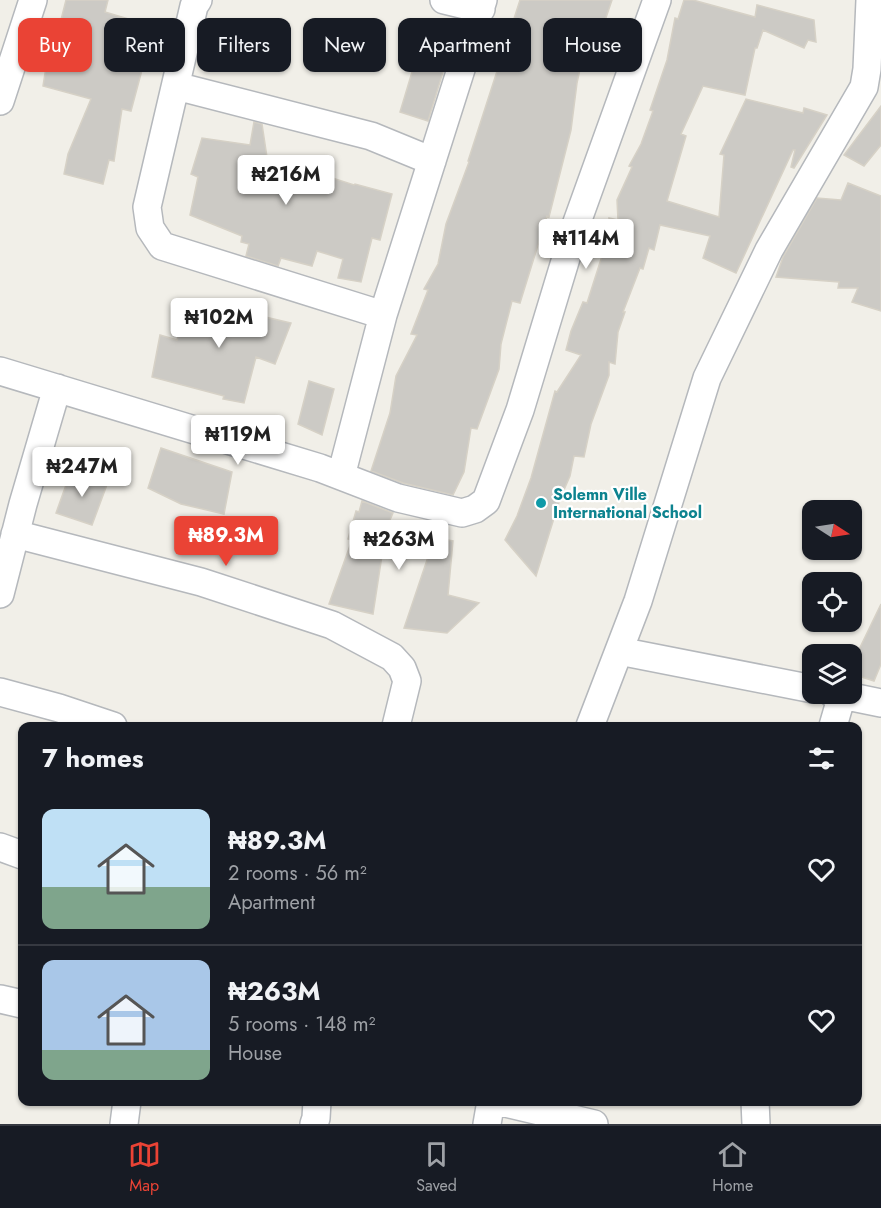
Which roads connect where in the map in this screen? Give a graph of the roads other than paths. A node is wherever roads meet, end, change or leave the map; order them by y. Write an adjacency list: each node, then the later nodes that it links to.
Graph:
1 (33, 0): 8 (street)
2 (198, 0): 7 (street)
3 (444, 0): 6 (street)
4 (657, 0): 13 (street)
5 (870, 0): 16 (street)
6 (482, 4): 9 (street)
7 (176, 86): 9 (street); 10 (street)
8 (1, 94)
9 (432, 161): 10 (street)
10 (383, 315): 13 (street)
11 (0, 371): 12 (street)
12 (57, 388): 13 (street); 14 (street)
13 (341, 476)
14 (15, 534): 15 (street); 23 (street)
15 (0, 594)
16 (619, 651): 17 (street); 24 (street)
17 (802, 687)
18 (0, 692): 22 (street)
19 (862, 699): 20 (street)
20 (881, 703)
21 (836, 704): 25 (street)
22 (100, 722)
23 (397, 722)
24 (592, 722)
25 (834, 722)
26 (0, 847): 27 (street)
27 (18, 854)
28 (0, 999): 29 (street)
29 (18, 1003)
30 (126, 1106): 35 (street)
31 (316, 1106): 36 (street)
32 (490, 1106): 37 (street)
33 (518, 1106): 38 (street)
34 (755, 1106): 39 (street)
35 (123, 1124)
36 (314, 1124)
37 (487, 1124)
38 (594, 1124)
39 (756, 1124)

